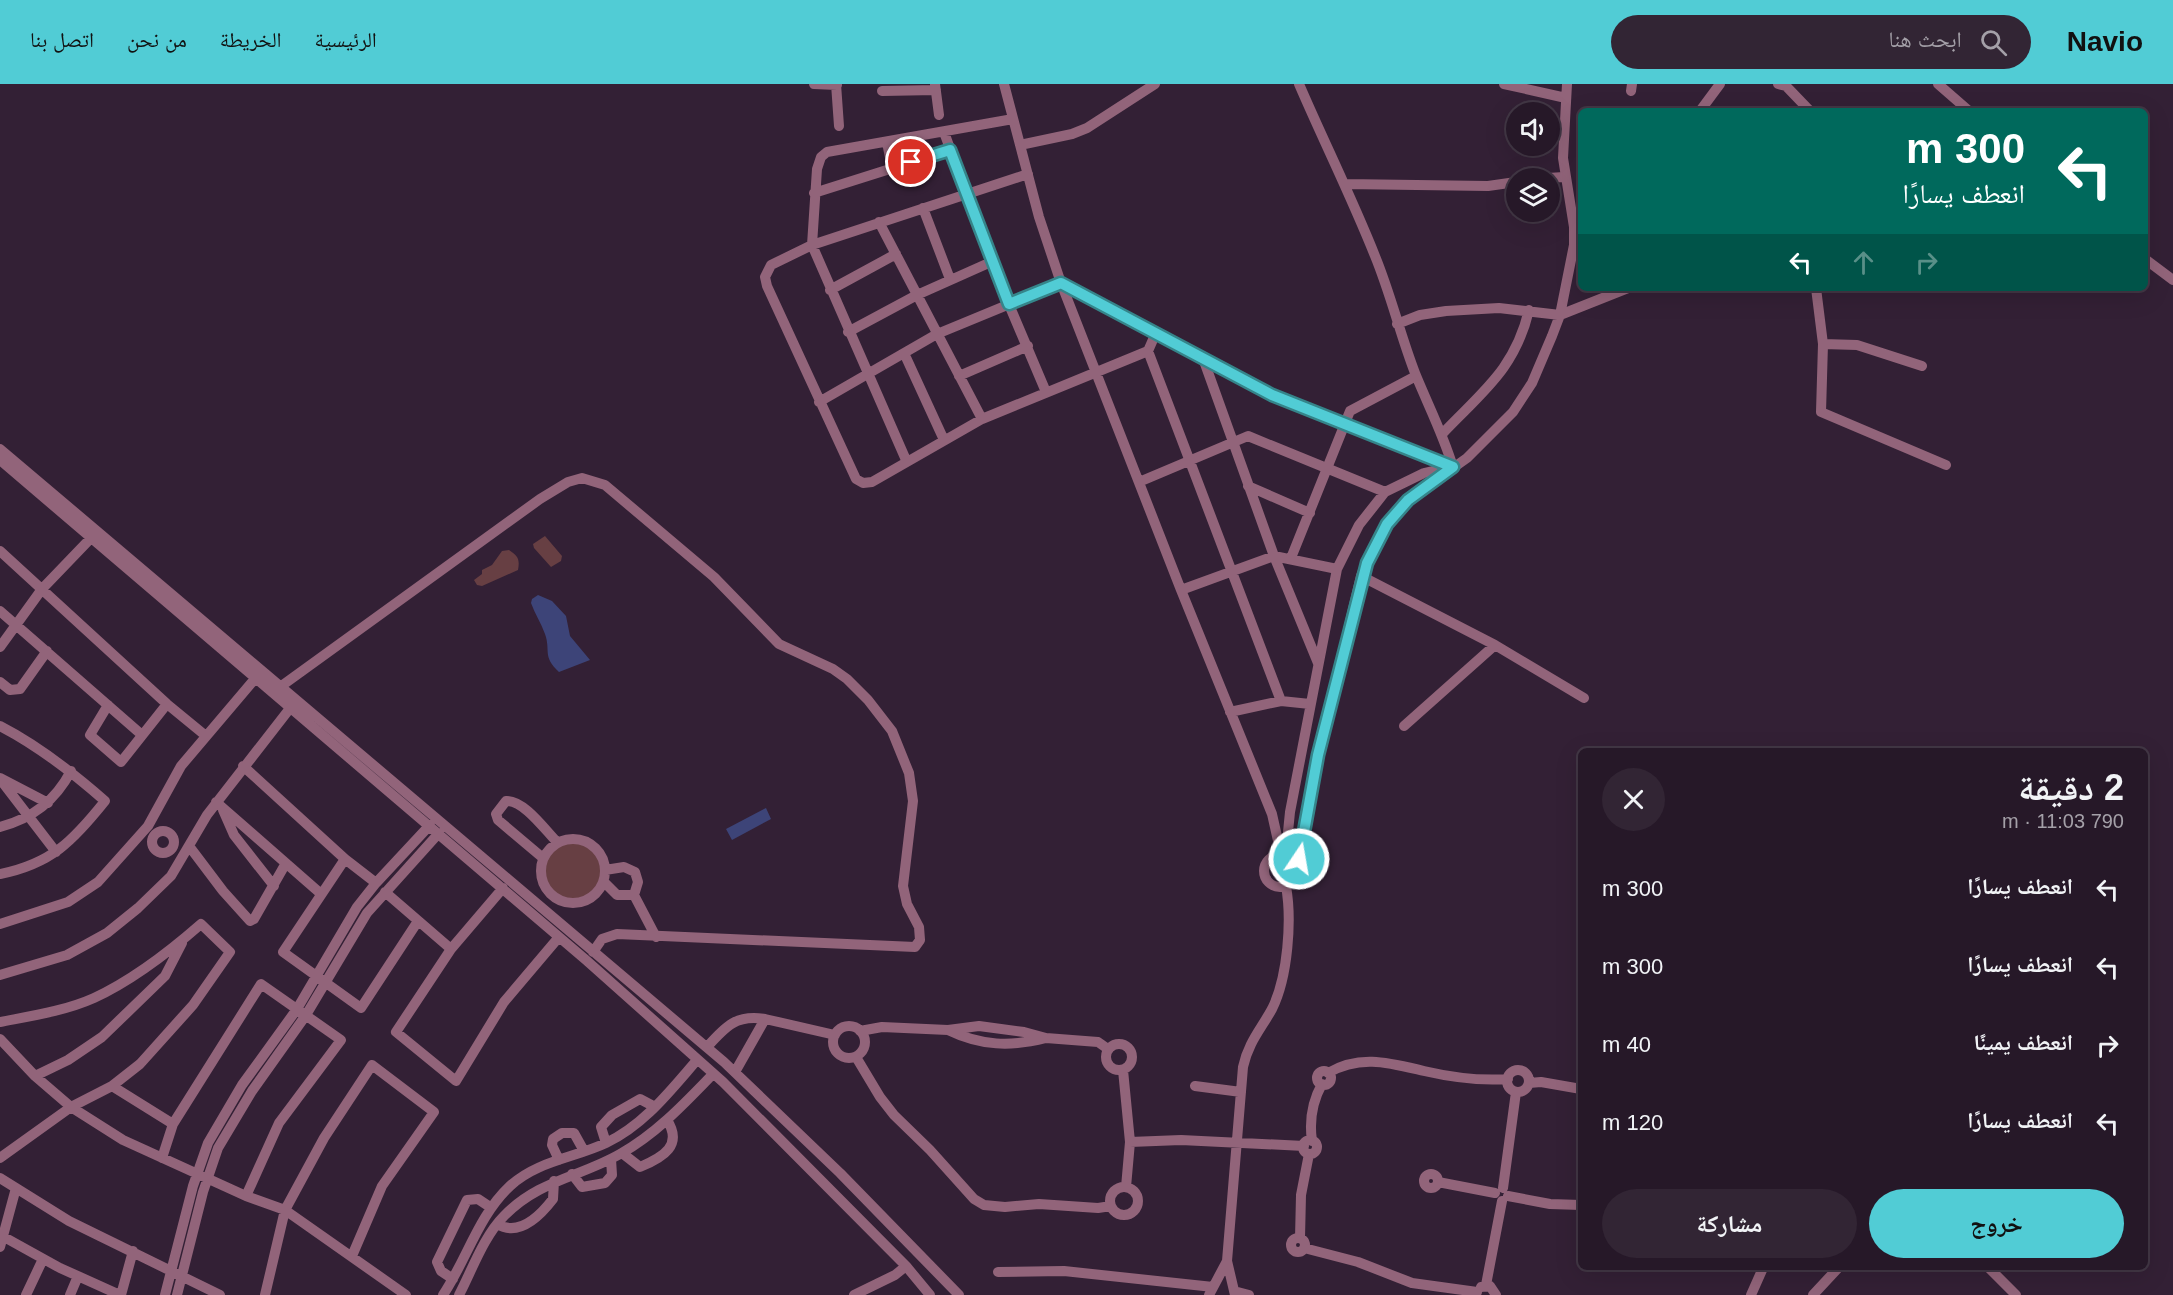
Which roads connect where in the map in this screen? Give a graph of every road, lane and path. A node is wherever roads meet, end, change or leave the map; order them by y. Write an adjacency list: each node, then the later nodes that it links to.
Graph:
1 (814, 84): 2 (street)
2 (837, 84): 19 (street)
3 (1004, 84): 18 (street)
4 (1155, 84): 22 (street)
5 (1299, 84): 29 (street)
6 (1504, 84): 13 (street)
7 (1567, 84): 13 (street)
8 (1719, 84): 14 (street)
9 (1938, 84): 16 (street)
10 (1784, 85): 15 (street)
11 (936, 87): 12 (street); 17 (street)
12 (882, 91)
13 (1566, 98): 27 (street)
14 (1702, 108)
15 (1804, 108)
16 (1966, 108)
17 (939, 115)
18 (1013, 119): 20 (street); 22 (street)
19 (839, 126)
20 (944, 132): 21 (street); 23 (street)
21 (887, 142): 24 (street); 30 (street)
22 (1020, 145): 25 (street)
23 (950, 150): 24 (street); 31 (street)
24 (892, 168): 30 (street)
25 (1028, 174): 31 (street); 41 (street)
26 (1560, 177): 27 (street)
27 (1564, 177): 34 (street)
28 (1506, 183): 29 (street)
29 (1345, 184): 49 (street)
30 (814, 193): 35 (street)
31 (966, 194): 32 (street); 37 (street)
32 (923, 208): 33 (street); 39 (street)
33 (879, 222): 35 (street); 36 (street)
34 (1578, 224): 48 (street)
35 (812, 245): 42 (street); 64 (street)
36 (896, 254): 42 (street); 45 (street)
37 (991, 262): 39 (street); 46 (street)
38 (2148, 262): 40 (street)
39 (950, 279): 45 (street)
40 (2173, 280)
41 (1061, 283): 46 (street); 52 (street); 59 (street)
42 (830, 290): 50 (street)
43 (1620, 291): 48 (street)
44 (1816, 291): 53 (street)
45 (917, 295): 50 (street); 51 (street)
46 (1009, 304): 51 (street); 54 (street)
47 (1529, 310): 48 (street); 49 (street); 67 (street)
48 (1560, 315): 75 (street)
49 (1397, 324): 61 (street)
50 (849, 332): 60 (street)
51 (937, 334): 56 (street); 62 (street)
52 (1155, 335): 55 (street); 57 (street)
53 (1823, 344): 58 (street); 74 (street)
54 (1028, 346): 62 (street); 63 (street)
55 (1148, 351): 59 (street); 73 (street)
56 (904, 353): 60 (street); 68 (street)
57 (1204, 361): 66 (street); 69 (street)
58 (1922, 366)
59 (1096, 372): 63 (street); 77 (street)
60 (867, 374): 64 (street); 72 (street)
61 (1416, 375): 66 (street); 67 (street)
62 (959, 376): 65 (street)
63 (1046, 392): 65 (street)
64 (819, 402): 72 (street)
65 (982, 419): 68 (street)
66 (1345, 423): 75 (street); 76 (street)
67 (1443, 433): 75 (street)
68 (944, 440): 72 (street)
69 (1232, 442): 73 (street); 76 (street); 78 (street)
70 (0, 449): 96 (street)
71 (0, 460): 81 (street)
72 (906, 460)
73 (1190, 461): 77 (street); 86 (street)
74 (1946, 465)
75 (1453, 467): 79 (street); 87 (street)
76 (1329, 468): 79 (street); 80 (street)
77 (1139, 482): 89 (street)
78 (1248, 486): 80 (street); 83 (street)
79 (1385, 492): 85 (street)
80 (1310, 513): 84 (street)
81 (91, 538): 88 (street); 96 (street)
82 (0, 551): 88 (street)
83 (1274, 556): 84 (street); 86 (street); 95 (street)
84 (1291, 558): 85 (street)
85 (1337, 569): 95 (street)
86 (1231, 571): 89 (street); 100 (street)
87 (1361, 576): 92 (street); 128 (street)
88 (42, 590): 91 (street); 101 (street)
89 (1181, 590): 105 (street)
90 (0, 611): 91 (street)
91 (16, 625): 93 (street); 94 (street)
92 (1495, 645): 99 (street); 107 (street)
93 (0, 647)
94 (47, 651): 97 (street); 103 (street)
95 (1318, 663): 102 (street)
96 (259, 675): 98 (street); 104 (street); 109 (street)
97 (0, 682)
98 (280, 687): 140 (street); 146 (street)
99 (1584, 698)
100 (1281, 701): 102 (street); 105 (street)
101 (167, 704): 108 (street); 109 (street)
102 (1310, 704): 124 (street)
103 (108, 705): 108 (street); 108 (street)
104 (291, 707): 110 (street); 116 (street)
105 (1230, 712): 124 (street)
106 (0, 726): 111 (street)
107 (1404, 726)
108 (142, 735)
109 (206, 736): 118 (street)
110 (243, 766): 114 (street); 126 (street)
111 (71, 771): 113 (street); 123 (street)
112 (0, 779): 113 (street); 115 (street)
113 (48, 802): 115 (street)
114 (219, 804): 122 (street); 127 (street); 134 (street)
115 (28, 818): 117 (street); 123 (street)
116 (430, 825): 119 (street); 133 (street)
117 (0, 827)
118 (152, 830): 121 (street); 121 (street); 143 (street)
119 (439, 833): 136 (street); 137 (street)
120 (557, 842): 125 (street); 125 (street); 129 (street)
121 (172, 849): 122 (street)
122 (186, 851): 134 (street); 150 (street)
123 (56, 852): 130 (street)
124 (1284, 855): 128 (street); 135 (street)
125 (543, 858): 131 (street)
126 (345, 859): 133 (street); 138 (street)
127 (286, 863): 134 (street); 138 (street)
128 (1296, 865): 135 (street)
129 (605, 870): 132 (street); 139 (street)
130 (0, 874)
131 (543, 882): 140 (street); 141 (street)
132 (604, 882): 139 (street); 141 (street)
133 (376, 883): 151 (street)
134 (274, 886)
135 (1286, 886): 174 (street)
136 (503, 888): 145 (street); 148 (street)
137 (384, 892): 144 (street); 151 (street)
138 (320, 893): 151 (street)
139 (634, 895): 146 (street)
140 (529, 898): 142 (street)
141 (567, 902): 142 (street)
142 (554, 918): 149 (street)
143 (2, 921)
144 (418, 921): 148 (street); 151 (street)
145 (559, 937): 148 (street); 163 (street)
146 (656, 937): 149 (street)
147 (185, 938): 154 (street); 167 (street); 171 (street)
148 (451, 950)
149 (593, 952): 160 (street)
150 (0, 975)
151 (322, 979): 152 (street)
152 (302, 1012): 180 (street); 192 (street); 200 (street)
153 (765, 1019): 157 (street); 160 (street); 165 (street)
154 (0, 1022)
155 (948, 1030): 156 (street); 158 (street); 158 (street)
156 (860, 1031): 157 (street); 162 (street)
157 (835, 1035): 162 (street)
158 (1046, 1038): 161 (street)
159 (0, 1039): 167 (street)
160 (707, 1047): 165 (street)
161 (1108, 1049): 164 (street); 164 (street)
162 (856, 1057): 203 (street)
163 (698, 1060): 166 (street); 168 (street)
164 (1123, 1070): 181 (street)
165 (735, 1071): 235 (street)
166 (713, 1074): 176 (street); 212 (street)
167 (34, 1076): 177 (street)
168 (680, 1079): 176 (street); 178 (street)
169 (1508, 1079): 170 (street); 175 (street); 184 (street)
170 (1529, 1083): 173 (street); 175 (street)
171 (112, 1086): 177 (street); 180 (street)
172 (1195, 1086): 174 (street)
173 (1578, 1088)
174 (1241, 1092): 182 (street)
175 (1516, 1092): 199 (street)
176 (694, 1093): 179 (street)
177 (71, 1107): 187 (street); 188 (street)
178 (655, 1107): 183 (street); 183 (street)
179 (667, 1120): 186 (street); 186 (street)
180 (173, 1124): 188 (street)
181 (1130, 1142): 182 (street); 197 (street)
182 (1236, 1142): 184 (street); 211 (street)
183 (606, 1143): 185 (street)
184 (1308, 1147): 221 (street)
185 (584, 1151): 190 (street); 190 (street)
186 (622, 1153): 189 (street)
187 (0, 1158)
188 (162, 1158): 192 (street)
189 (611, 1159): 191 (street); 191 (street)
190 (559, 1160): 196 (street)
191 (572, 1174): 194 (street)
192 (203, 1176): 200 (street); 217 (street)
193 (0, 1178): 198 (street)
194 (554, 1181): 201 (street); 206 (street)
195 (1438, 1182): 199 (street)
196 (512, 1184): 201 (street); 204 (street)
197 (1126, 1187): 203 (street); 203 (street)
198 (16, 1188): 207 (street); 208 (street)
199 (1502, 1195): 202 (street); 221 (street)
200 (246, 1196): 205 (street)
201 (524, 1198): 206 (street)
202 (1578, 1205)
203 (1111, 1206)
204 (490, 1207): 219 (street); 219 (street)
205 (285, 1210): 209 (street); 209 (street); 230 (street)
206 (497, 1224): 233 (street)
207 (2, 1242): 210 (street)
208 (133, 1251): 217 (street); 226 (street)
209 (352, 1256): 231 (street)
210 (43, 1259): 218 (street); 224 (street)
211 (1227, 1261): 220 (street); 223 (street)
212 (906, 1266): 222 (street); 234 (street)
213 (1762, 1270): 238 (street)
214 (1836, 1270): 239 (street)
215 (1991, 1270): 240 (street)
216 (998, 1272): 220 (street)
217 (178, 1273): 227 (street); 228 (street); 229 (street)
218 (78, 1276): 225 (street); 226 (street)
219 (453, 1279): 232 (street)
220 (1211, 1291)
221 (1480, 1291): 237 (street)
222 (928, 1293)
223 (1235, 1293): 236 (street)
224 (26, 1295)
225 (70, 1295)
226 (120, 1295)
227 (165, 1295)
228 (177, 1295)
229 (220, 1295)
230 (265, 1295)
231 (406, 1295)
232 (443, 1295)
233 (459, 1295)
234 (854, 1295)
235 (959, 1295)
236 (1249, 1295)
237 (1496, 1295)
238 (1751, 1295)
239 (1813, 1295)
240 (2016, 1295)

